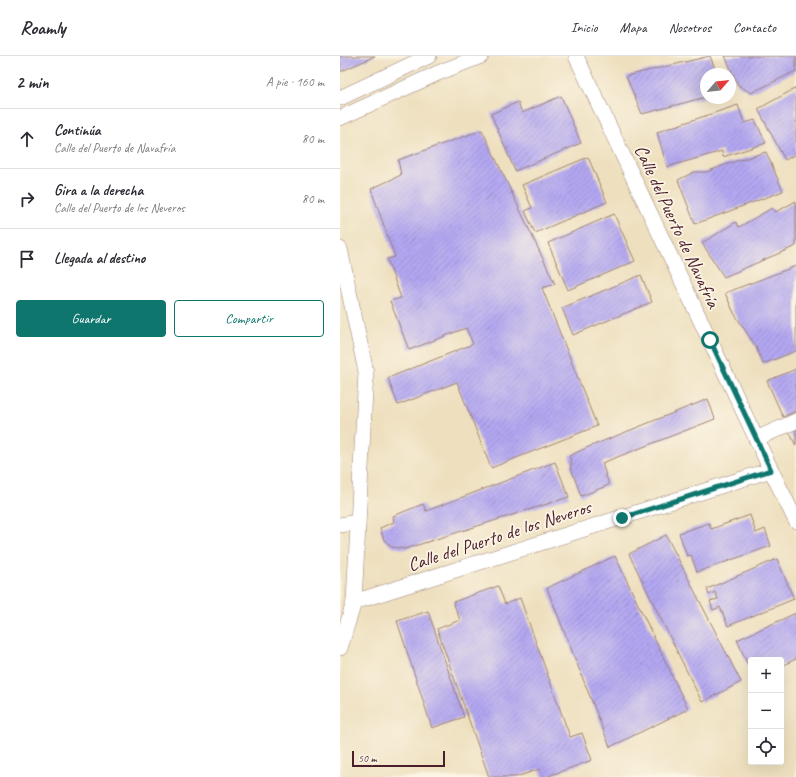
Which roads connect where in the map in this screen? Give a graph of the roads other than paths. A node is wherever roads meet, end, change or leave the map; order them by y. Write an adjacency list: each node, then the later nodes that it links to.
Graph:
1 (429, 56): 4 (street)
2 (481, 56): 5 (street)
3 (576, 56): 8 (street, Calle del Puerto de Navafría)
4 (340, 98)
5 (340, 118)
6 (340, 249): 11 (street)
7 (796, 421): 8 (street)
8 (756, 439): 9 (street, Calle del Puerto de Navafría)
9 (771, 470): 10 (street, Calle del Puerto de Navafría); 13 (street, Calle del Puerto de los Neveros)
10 (796, 521)
11 (358, 522): 12 (street); 13 (street)
12 (340, 525)
13 (354, 602): 14 (street)
14 (343, 628): 15 (street)
15 (340, 648)

